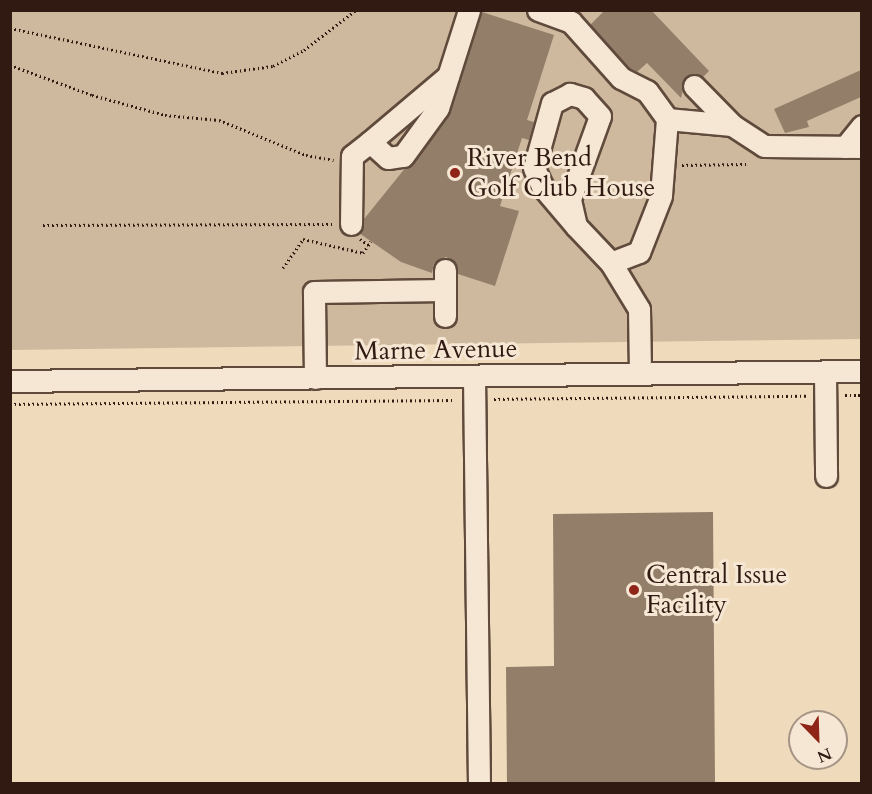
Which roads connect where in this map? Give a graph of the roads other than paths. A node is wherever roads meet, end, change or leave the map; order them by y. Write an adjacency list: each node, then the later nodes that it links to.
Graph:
1 (469, 10): 4 (street)
2 (538, 10): 3 (street)
3 (577, 16): 6 (street)
4 (448, 76): 9 (street); 9 (street)
5 (694, 86): 7 (street)
6 (667, 119): 7 (street); 13 (street)
7 (732, 125): 10 (street)
8 (861, 126): 10 (street)
9 (370, 142): 11 (street)
10 (853, 147)
11 (351, 224)
12 (576, 226): 12 (street); 13 (street)
13 (611, 263): 17 (street)
14 (445, 316): 19 (street)
15 (861, 371): 16 (street, Marne Avenue)
16 (825, 372): 17 (street, Marne Avenue); 21 (street)
17 (640, 374): 18 (street, Marne Avenue)
18 (474, 376): 19 (street, Marne Avenue); 22 (street)
19 (315, 378): 20 (street, Marne Avenue)
20 (10, 381)
21 (826, 476)
22 (479, 783)

